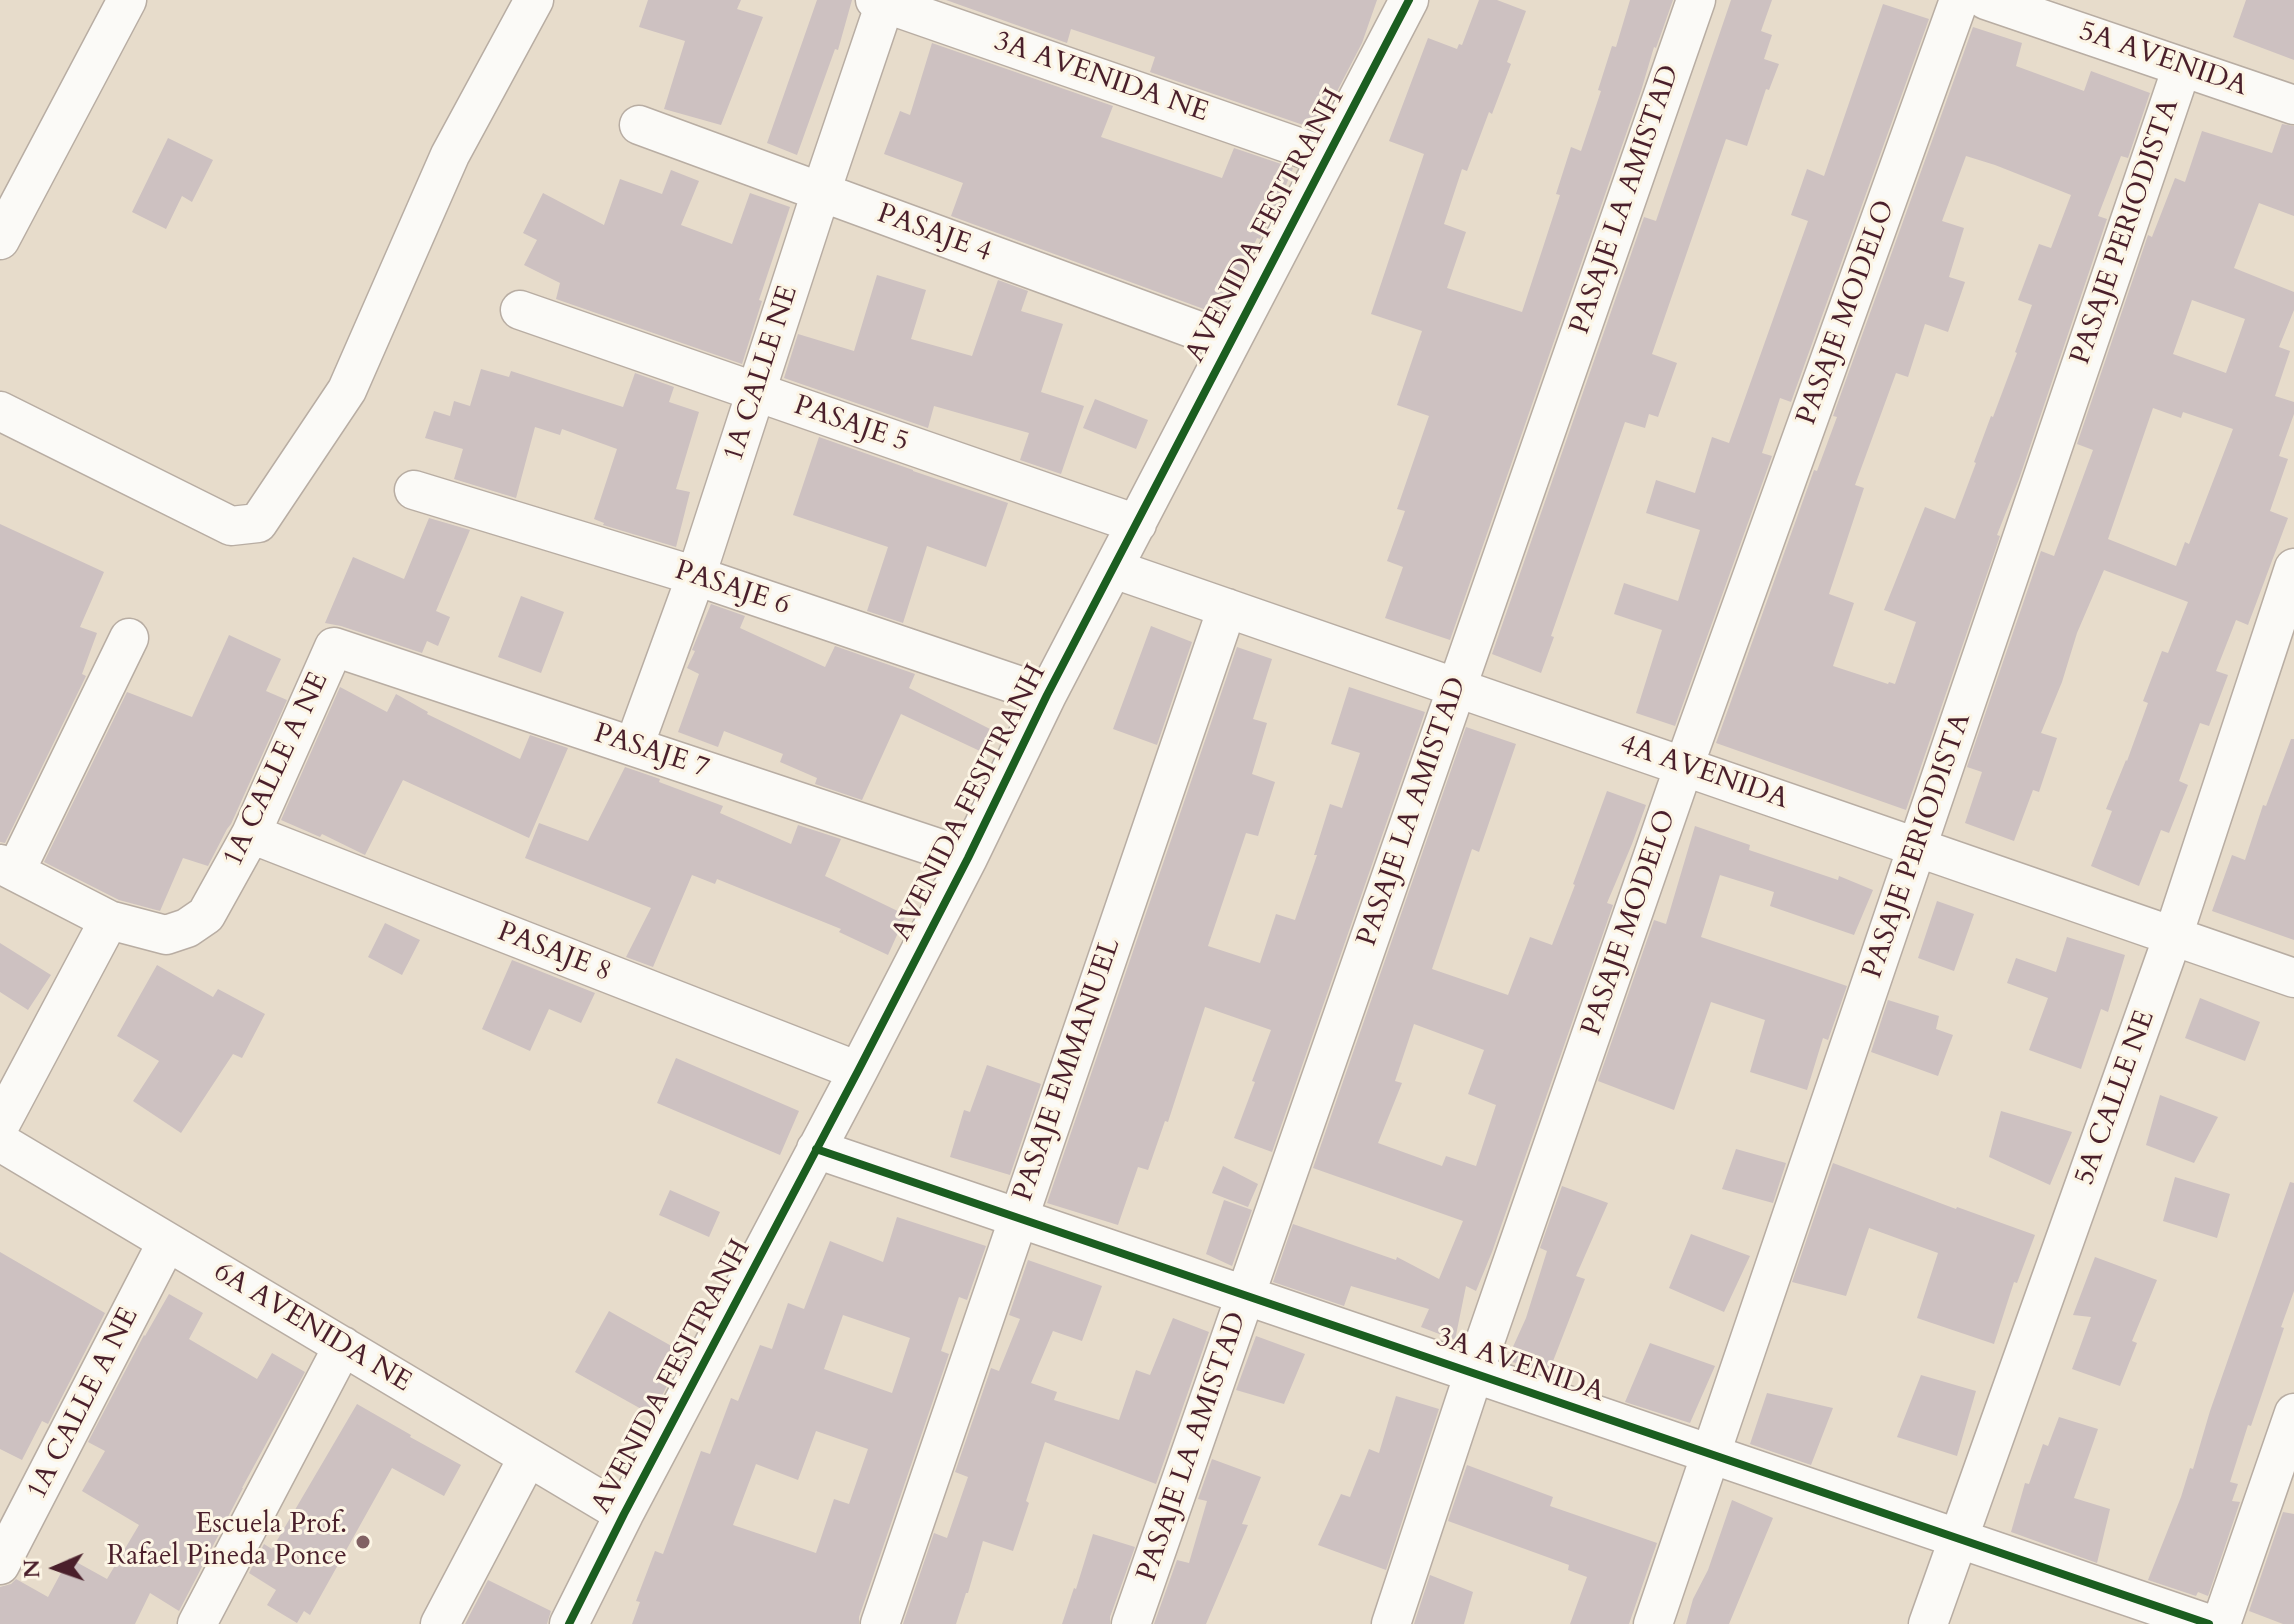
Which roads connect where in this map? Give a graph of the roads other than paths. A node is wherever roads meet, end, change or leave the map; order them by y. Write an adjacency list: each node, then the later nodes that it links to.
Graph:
1 (127, 0): 13 (street)
2 (534, 0): 17 (street)
3 (1409, 0): 11 (street, AVENIDA FESITRANH)
4 (1696, 0): 26 (street, PASAJE LA AMISTAD)
5 (1959, 0): 29 (street, PASAJE MODELO)
6 (1986, 0): 8 (street, 5A AVENIDA)
7 (882, 1): 11 (street, 3A AVENIDA NE); 12 (street, 1A CALLE NE)
8 (2182, 67): 9 (street, 5A AVENIDA); 31 (street, PASAJE PERIODISTA)
9 (2294, 105)
10 (639, 125): 12 (street, PASAJE 4)
11 (1327, 157): 15 (street, AVENIDA FESITRANH)
12 (821, 192): 15 (street, PASAJE 4); 16 (street, 1A CALLE NE)
13 (0, 240)
14 (520, 310): 16 (street, PASAJE 5)
15 (1229, 342): 19 (street, AVENIDA FESITRANH)
16 (757, 392): 19 (street, PASAJE 5); 22 (street, 1A CALLE NE)
17 (0, 411)
18 (414, 490): 22 (street, PASAJE 6)
19 (1137, 524): 21 (street, AVENIDA FESITRANH)
20 (2294, 568): 35 (street, 5A CALLE NE)
21 (1114, 569): 23 (street, 4A AVENIDA); 27 (street, AVENIDA FESITRANH)
22 (696, 576): 27 (street, PASAJE 6); 28 (street, 1A CALLE NE)
23 (1227, 608): 26 (street, 4A AVENIDA); 41 (street, PASAJE EMMANUEL)
24 (129, 638): 33 (street)
25 (334, 647): 28 (street, PASAJE 7); 30 (street, 1A CALLE A NE)
26 (1456, 687): 29 (street, 4A AVENIDA); 43 (street, PASAJE LA AMISTAD)
27 (1047, 695): 32 (street, AVENIDA FESITRANH)
28 (634, 746): 32 (street, PASAJE 7)
29 (1684, 766): 31 (street, 4A AVENIDA); 45 (street, PASAJE MODELO)
30 (251, 834): 34 (street, 1A CALLE A NE); 37 (street, PASAJE 8)
31 (1918, 847): 35 (street, 4A AVENIDA); 47 (street, PASAJE PERIODISTA)
32 (968, 858): 37 (street, AVENIDA FESITRANH)
33 (8, 867): 34 (street)
34 (109, 920): 38 (street)
35 (2173, 936): 36 (street, 4A AVENIDA); 50 (street, 5A CALLE NE)
36 (2294, 978)
37 (858, 1071): 40 (street, AVENIDA FESITRANH)
38 (0, 1125)
39 (0, 1142): 42 (street, 6A AVENIDA NE)
40 (816, 1149): 41 (street, 3A AVENIDA); 49 (street, AVENIDA FESITRANH)
41 (1018, 1218): 43 (street, 3A AVENIDA); 55 (street, PASAJE EMMANUEL)
42 (167, 1242): 44 (street, 6A AVENIDA NE); 51 (street, 1A CALLE A NE)
43 (1246, 1296): 45 (street, 3A AVENIDA); 56 (street, PASAJE LA AMISTAD)
44 (343, 1346): 48 (street, 6A AVENIDA NE); 52 (street)
45 (1474, 1373): 47 (street, 3A AVENIDA); 57 (street, PASAJE MODELO)
46 (2294, 1413): 61 (street)
47 (1710, 1454): 50 (street, 3A AVENIDA); 58 (street, PASAJE PERIODISTA)
48 (528, 1457): 49 (street, 6A AVENIDA NE); 53 (street)
49 (624, 1514): 54 (street, AVENIDA FESITRANH)
50 (1958, 1537): 59 (street, 5A CALLE NE); 60 (street, 3A AVENIDA)
51 (0, 1565)
52 (197, 1624)
53 (440, 1624)
54 (569, 1624)
55 (880, 1624)
56 (1131, 1624)
57 (1391, 1624)
58 (1653, 1624)
59 (1928, 1624)
60 (2209, 1624)
61 (2221, 1624)

